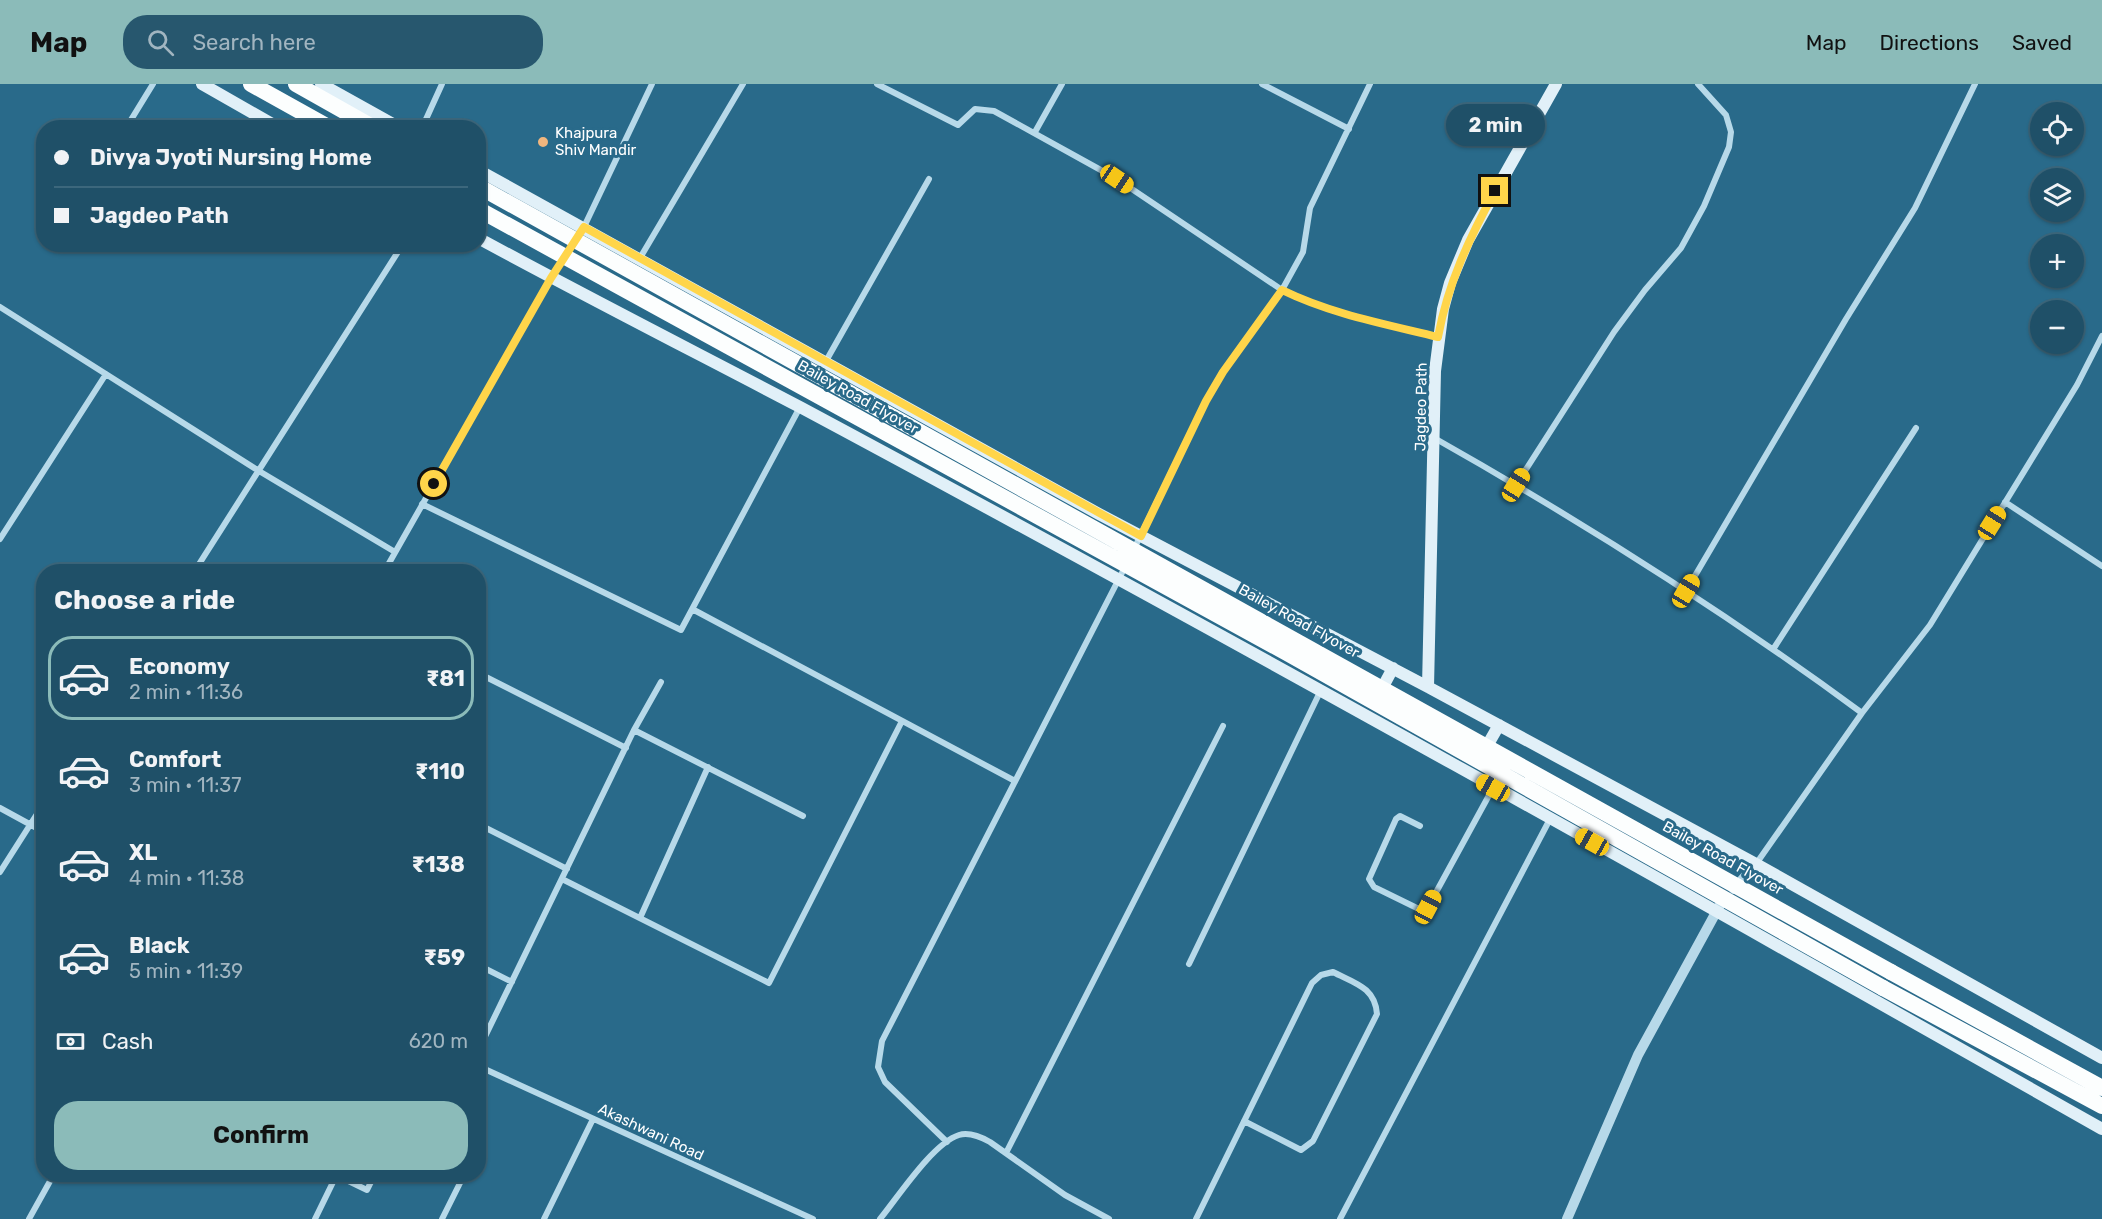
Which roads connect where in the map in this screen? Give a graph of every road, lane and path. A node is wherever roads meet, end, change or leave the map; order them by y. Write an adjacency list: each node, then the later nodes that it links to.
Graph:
1 (153, 84): 16 (street)
2 (202, 84): 17 (main road)
3 (250, 84): 18 (highway)
4 (296, 84): 19 (highway)
5 (321, 84): 20 (main road)
6 (442, 84): 21 (street)
7 (652, 84): 28 (street)
8 (743, 84): 31 (street)
9 (877, 84): 23 (street)
10 (1062, 84): 23 (street)
11 (1370, 84): 22 (street)
12 (1556, 84): 36 (main road, Jagdeo Path)
13 (1698, 84): 43 (street)
14 (1975, 84): 53 (street)
15 (1264, 85): 22 (street)
16 (131, 120)
17 (265, 120)
18 (315, 120)
19 (360, 120)
20 (386, 120)
21 (426, 120)
22 (1349, 129): 33 (street)
23 (1035, 132): 33 (street)
24 (486, 174): 28 (main road)
25 (929, 179): 37 (street)
26 (486, 190): 92 (highway, Bailey Road Flyover, bridge)
27 (486, 213): 93 (highway, Bailey Road Flyover, bridge)
28 (584, 227): 31 (main road); 32 (street)
29 (486, 242): 32 (main road)
30 (398, 252): 42 (street)
31 (640, 258): 37 (main road)
32 (551, 278): 39 (main road); 45 (street)
33 (1282, 290): 36 (street); 46 (street)
34 (0, 307): 38 (street)
35 (2102, 336): 44 (street)
36 (1438, 337): 41 (main road, Jagdeo Path)
37 (826, 361): 46 (main road)
38 (106, 374): 42 (street); 47 (street)
39 (800, 408): 52 (main road); 54 (street)
40 (1916, 428): 55 (street)
41 (1436, 439): 43 (street); 59 (main road, Jagdeo Path)
42 (259, 471): 48 (street); 49 (street)
43 (1516, 485): 53 (street)
44 (2005, 502): 51 (street); 61 (street)
45 (422, 504): 48 (street); 54 (street)
46 (1141, 536): 52 (street); 56 (main road)
47 (0, 539)
48 (395, 552): 50 (street)
49 (199, 564)
50 (388, 564)
51 (2102, 566)
52 (1118, 581): 60 (main road); 70 (street)
53 (1686, 591): 55 (street)
54 (694, 610): 63 (street)
55 (1774, 648): 61 (street)
56 (1394, 668): 59 (main road); 62 (main road)
57 (486, 677): 67 (street)
58 (661, 682): 66 (street)
59 (1428, 687): 64 (main road)
60 (1320, 692): 62 (main road); 86 (street)
61 (1862, 713): 80 (street)
62 (1367, 718): 69 (main road)
63 (902, 721): 70 (street); 85 (street)
64 (1499, 725): 69 (main road); 80 (main road)
65 (1223, 726): 98 (street)
66 (634, 730): 67 (street); 68 (street)
67 (626, 748): 81 (street)
68 (708, 767): 74 (street); 85 (street)
69 (1470, 774): 71 (main road)
70 (1015, 781): 97 (street)
71 (1493, 788): 75 (main road); 77 (street)
72 (0, 808): 76 (street)
73 (36, 815): 76 (street)
74 (803, 816)
75 (1550, 819): 84 (main road); 112 (street)
76 (30, 824): 78 (street); 82 (street)
77 (1420, 826)
78 (36, 827)
79 (486, 828): 81 (street)
80 (1756, 864): 84 (street); 90 (main road)
81 (567, 869): 83 (street)
82 (0, 872)
83 (562, 879): 85 (street); 88 (street)
84 (1715, 910): 96 (main road); 113 (street)
85 (640, 918)
86 (1189, 964)
87 (486, 969): 88 (street)
88 (512, 982): 89 (street)
89 (486, 1035)
90 (2102, 1058)
91 (486, 1070): 94 (street, Akashwani Road)
92 (2102, 1088)
93 (2102, 1106)
94 (593, 1119): 107 (street); 108 (street, Akashwani Road)
95 (1244, 1121): 95 (street); 111 (street)
96 (2102, 1129)
97 (947, 1142): 98 (street); 109 (street)
98 (1006, 1153): 110 (street)
99 (50, 1182): 104 (street)
100 (332, 1182): 105 (street)
101 (350, 1182): 102 (street)
102 (371, 1182)
103 (460, 1182): 106 (street)
104 (29, 1219)
105 (315, 1219)
106 (442, 1219)
107 (544, 1219)
108 (813, 1219)
109 (880, 1219)
110 (1109, 1219)
111 (1196, 1219)
112 (1340, 1219)
113 (1567, 1219)

